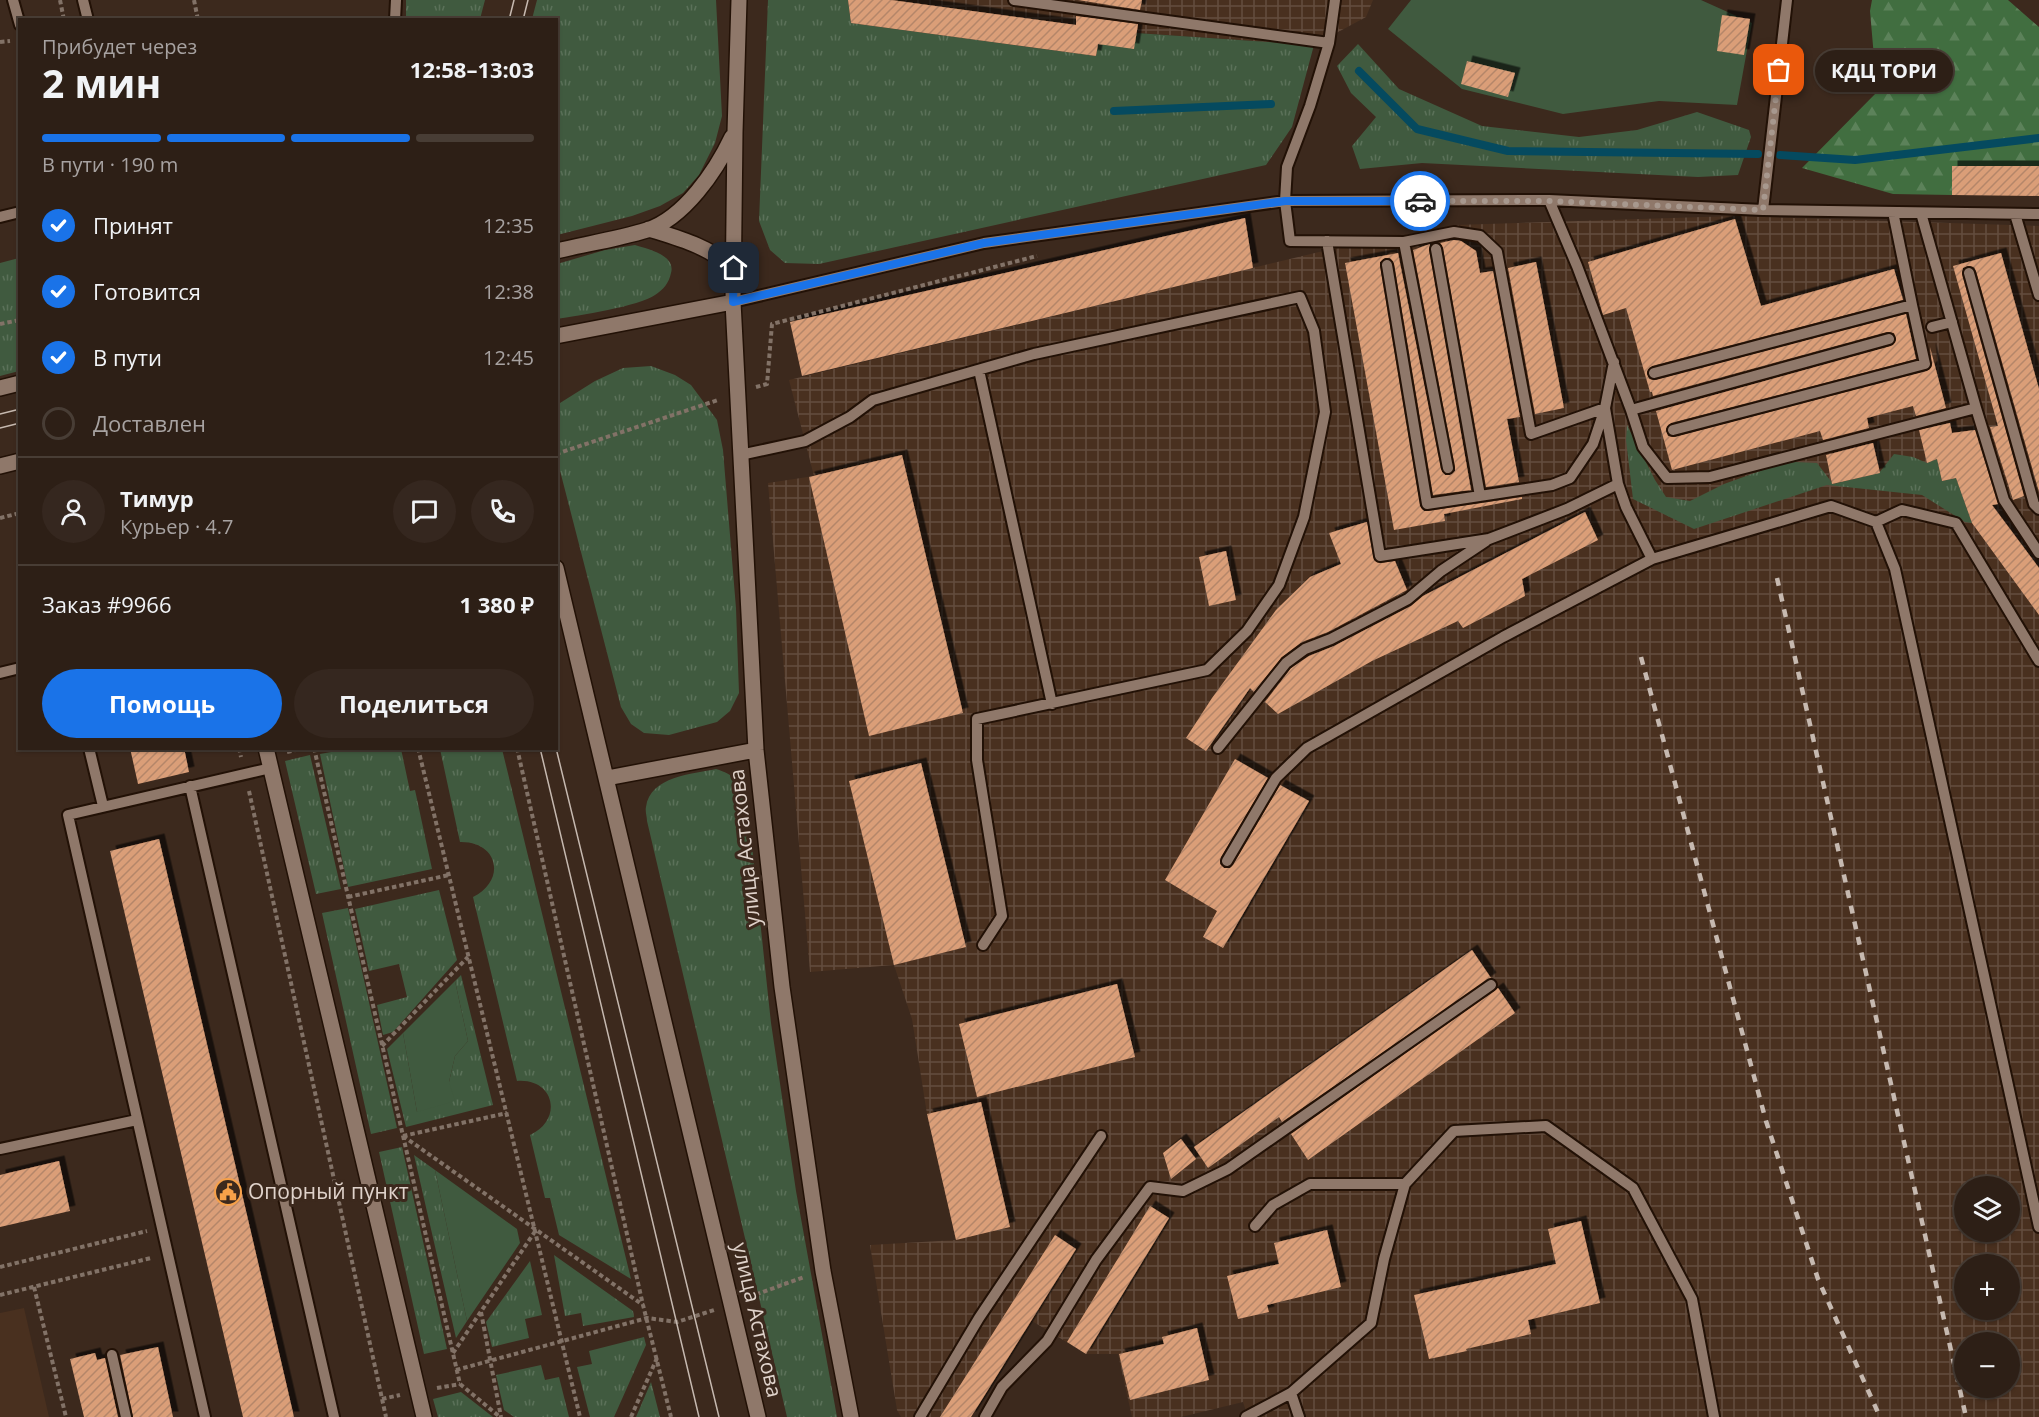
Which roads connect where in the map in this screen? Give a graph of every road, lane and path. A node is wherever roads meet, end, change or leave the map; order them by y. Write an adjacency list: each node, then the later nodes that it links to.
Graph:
1 (13, 0): 10 (lane)
2 (60, 0): 11 (path)
3 (83, 0): 12 (lane)
4 (194, 0): 13 (path)
5 (396, 0): 14 (lane)
6 (739, 0): 16 (main road, улица Астахова)
7 (1014, 0): 15 (lane)
8 (1335, 0): 15 (lane)
9 (1787, 0): 19 (lane)
10 (18, 18)
11 (64, 18)
12 (87, 18)
13 (198, 18)
14 (395, 18)
15 (1329, 43): 17 (lane)
16 (735, 132): 26 (main road); 33 (main road, улица Астахова)
17 (1285, 201): 18 (lane); 27 (lane); 36 (lane)
18 (1549, 201): 19 (lane); 44 (lane)
19 (1763, 210): 21 (lane)
20 (18, 212): 25 (lane)
21 (1893, 212): 22 (lane); 37 (lane)
22 (1921, 213): 23 (lane); 39 (lane)
23 (2015, 214): 24 (lane); 35 (lane)
24 (2039, 214)
25 (0, 217)
26 (649, 230): 30 (main road); 33 (main road)
27 (1327, 241): 28 (lane); 65 (lane)
28 (1404, 242): 50 (lane); 58 (lane)
29 (1436, 249): 60 (lane)
30 (558, 251)
31 (1045, 254): 49 (path)
32 (1386, 265): 60 (lane)
33 (734, 268): 36 (main road, улица Астахова)
34 (1969, 273): 61 (lane)
35 (2039, 295)
36 (733, 302): 42 (main road); 49 (main road, улица Астахова)
37 (1912, 304): 46 (lane); 53 (lane)
38 (18, 320): 40 (path)
39 (1952, 322): 41 (lane); 51 (lane)
40 (0, 324)
41 (1932, 327)
42 (558, 336)
43 (1888, 339): 52 (lane)
44 (1614, 362): 50 (lane); 52 (lane)
45 (979, 370): 55 (lane); 72 (lane); 72 (lane)
46 (1654, 373)
47 (18, 384): 48 (main road)
48 (0, 388)
49 (737, 394): 54 (path); 55 (main road, улица Астахова)
50 (1605, 408): 59 (lane); 60 (lane)
51 (1976, 408): 52 (lane); 66 (lane)
52 (1631, 410)
53 (1672, 430)
54 (558, 453)
55 (740, 455): 80 (main road, улица Астахова)
56 (18, 462): 57 (main road)
57 (0, 466)
58 (1448, 468)
59 (1618, 484): 65 (lane); 67 (lane)
60 (1480, 496)
61 (2039, 510)
62 (18, 514): 63 (path)
63 (0, 518)
64 (1876, 522): 67 (lane); 69 (lane); 101 (lane)
65 (1489, 539): 73 (lane)
66 (2039, 553)
67 (1652, 559): 86 (lane)
68 (558, 576): 83 (main road, улица Астахова)
69 (2039, 661)
70 (18, 668): 71 (lane)
71 (0, 673)
72 (1052, 704): 89 (lane)
73 (1218, 748)
74 (89, 750): 85 (lane)
75 (239, 750): 82 (path)
76 (267, 750): 81 (main road)
77 (314, 750): 88 (path)
78 (418, 750): 87 (path)
79 (517, 750): 109 (path)
80 (756, 750): 83 (main road); 105 (main road, улица Астахова)
81 (271, 768): 82 (lane); 124 (main road)
82 (245, 774): 84 (lane); 123 (path)
83 (607, 778): 108 (main road, улица Астахова)
84 (190, 786): 85 (lane); 122 (lane)
85 (103, 806): 94 (lane)
86 (1227, 861)
87 (449, 874): 88 (path); 90 (path)
88 (348, 897): 92 (path)
89 (983, 945)
90 (469, 956): 92 (path); 93 (path)
91 (1491, 985): 132 (lane)
92 (382, 1046): 95 (path)
93 (507, 1113): 95 (path); 102 (path)
94 (137, 1120): 97 (lane); 100 (lane)
95 (403, 1136): 102 (path); 113 (path)
96 (1101, 1136): 131 (lane)
97 (0, 1149)
98 (1406, 1184): 99 (lane); 118 (lane); 135 (lane)
99 (1255, 1226)
100 (162, 1227): 103 (lane); 104 (path)
101 (2039, 1227)
102 (536, 1230): 109 (path); 110 (path); 112 (path)
103 (168, 1253): 106 (path); 121 (lane)
104 (0, 1268)
105 (823, 1270): 108 (path); 130 (main road, улица Астахова)
106 (34, 1287): 107 (path); 119 (path)
107 (0, 1295)
108 (731, 1303): 111 (path); 129 (main road, улица Астахова)
109 (643, 1305): 111 (path)
110 (481, 1312): 113 (path); 116 (path)
111 (647, 1318): 112 (path); 115 (path)
112 (562, 1341): 116 (path); 126 (path)
113 (452, 1353): 117 (path)
114 (112, 1355): 120 (lane)
115 (657, 1357): 127 (path); 128 (path)
116 (490, 1360): 117 (path); 125 (path)
117 (456, 1370): 125 (path)
118 (1291, 1393): 133 (lane); 134 (lane)
119 (66, 1417)
120 (126, 1417)
121 (205, 1417)
122 (334, 1417)
123 (386, 1417)
124 (423, 1417)
125 (500, 1417)
126 (580, 1417)
127 (631, 1417)
128 (671, 1417)
129 (758, 1417)
130 (851, 1417)
131 (920, 1417)
132 (985, 1417)
133 (1246, 1417)
134 (1299, 1417)
135 (1714, 1417)

